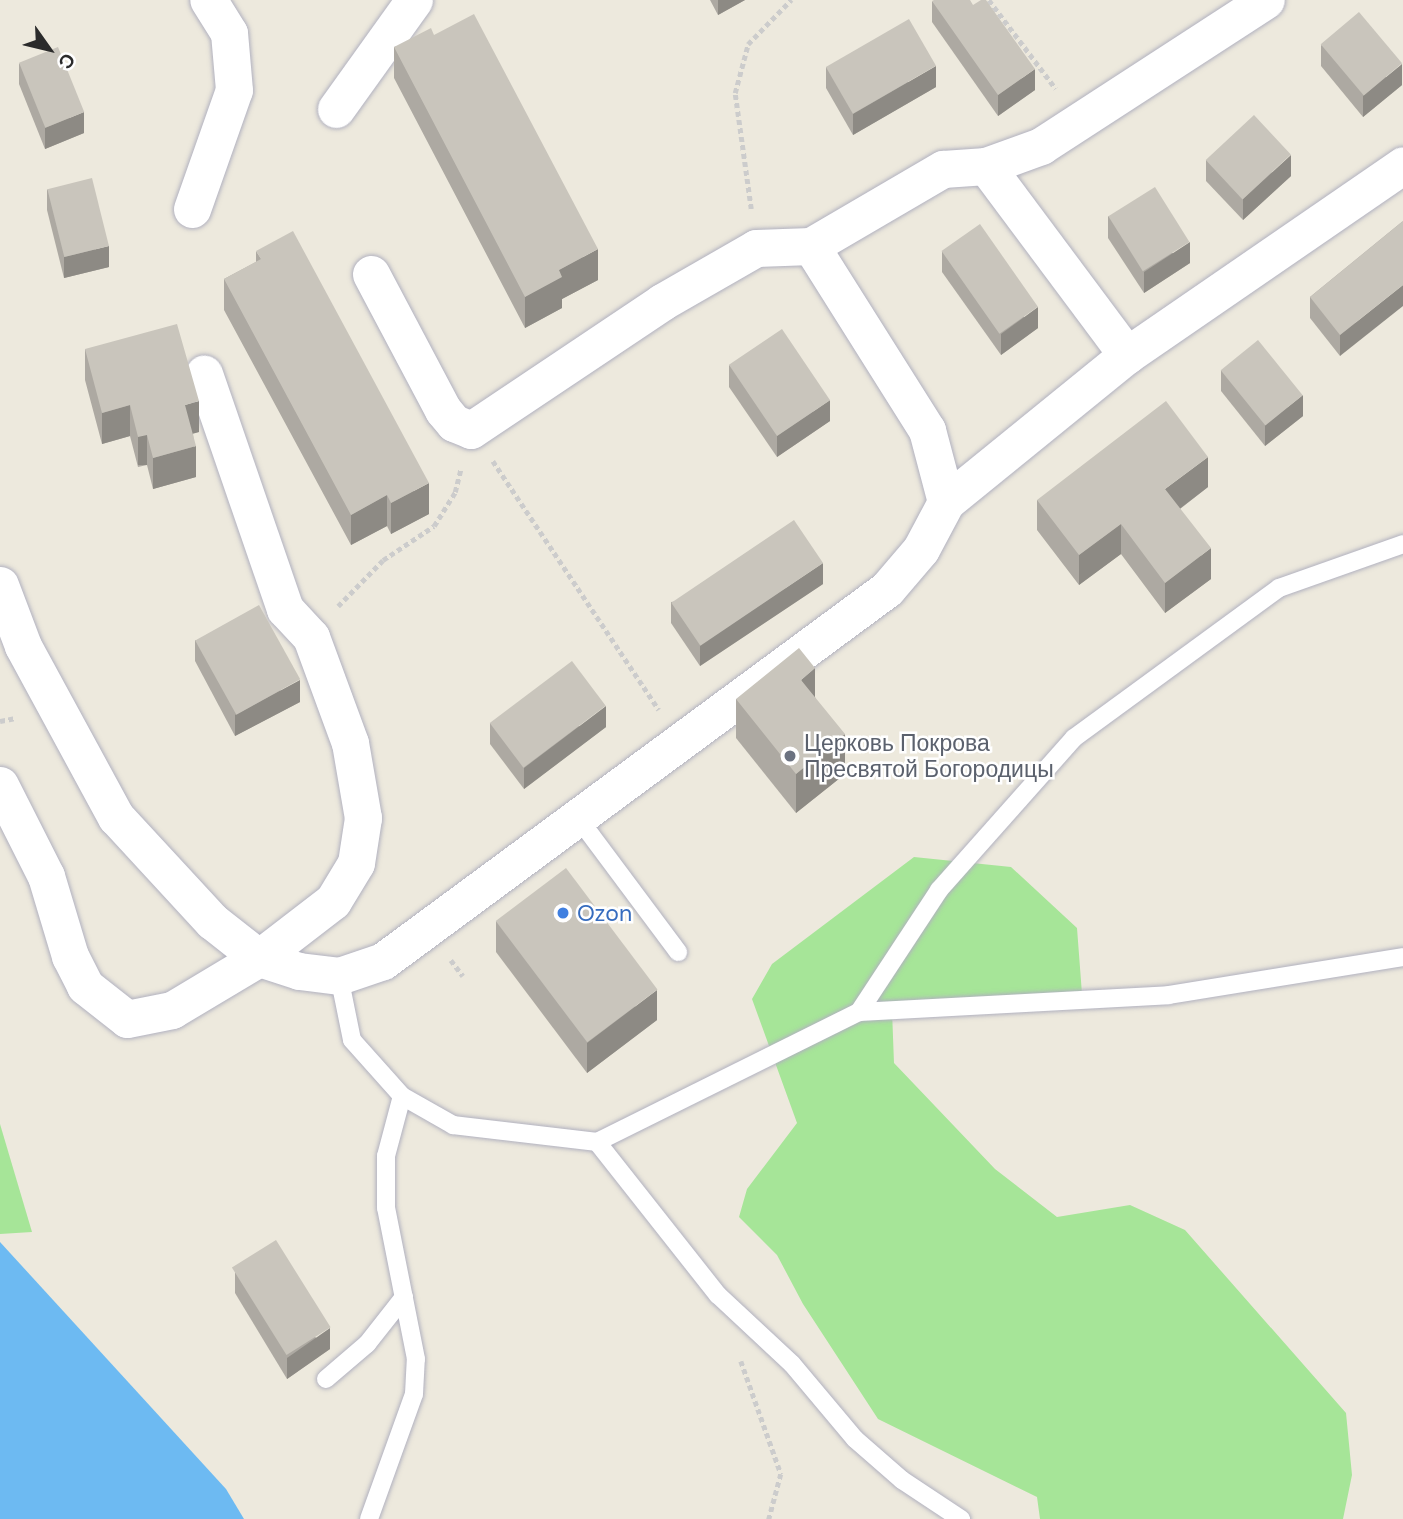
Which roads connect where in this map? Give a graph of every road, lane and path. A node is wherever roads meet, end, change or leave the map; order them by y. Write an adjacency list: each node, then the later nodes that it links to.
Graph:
1 (208, 0): 10 (street)
2 (414, 0): 6 (street)
3 (791, 0): 12 (path)
4 (989, 0): 7 (path)
5 (1266, 0): 7 (street)
6 (336, 109)
7 (1080, 121): 9 (street)
8 (1403, 165): 14 (street)
9 (986, 166): 11 (street); 14 (street)
10 (192, 209)
11 (811, 246): 12 (street); 17 (street)
12 (756, 248): 16 (street)
13 (370, 274): 16 (street)
14 (1127, 355): 17 (street)
15 (204, 374): 20 (street)
16 (471, 430): 20 (path); 21 (path)
17 (947, 502): 21 (street)
18 (1403, 544): 28 (lane)
19 (0, 585): 26 (street)
20 (311, 637): 26 (street)
21 (681, 743): 23 (street)
22 (0, 785): 26 (street)
23 (579, 819): 24 (lane); 27 (street)
24 (678, 952)
25 (1403, 957): 28 (lane)
26 (259, 958): 27 (street)
27 (339, 976): 29 (lane)
28 (859, 1012): 30 (lane)
29 (402, 1096): 30 (lane); 31 (lane)
30 (597, 1142): 36 (lane)
31 (404, 1297): 33 (lane); 34 (lane)
32 (740, 1359): 35 (path)
33 (326, 1379)
34 (369, 1519)
35 (769, 1519)
36 (961, 1519)

